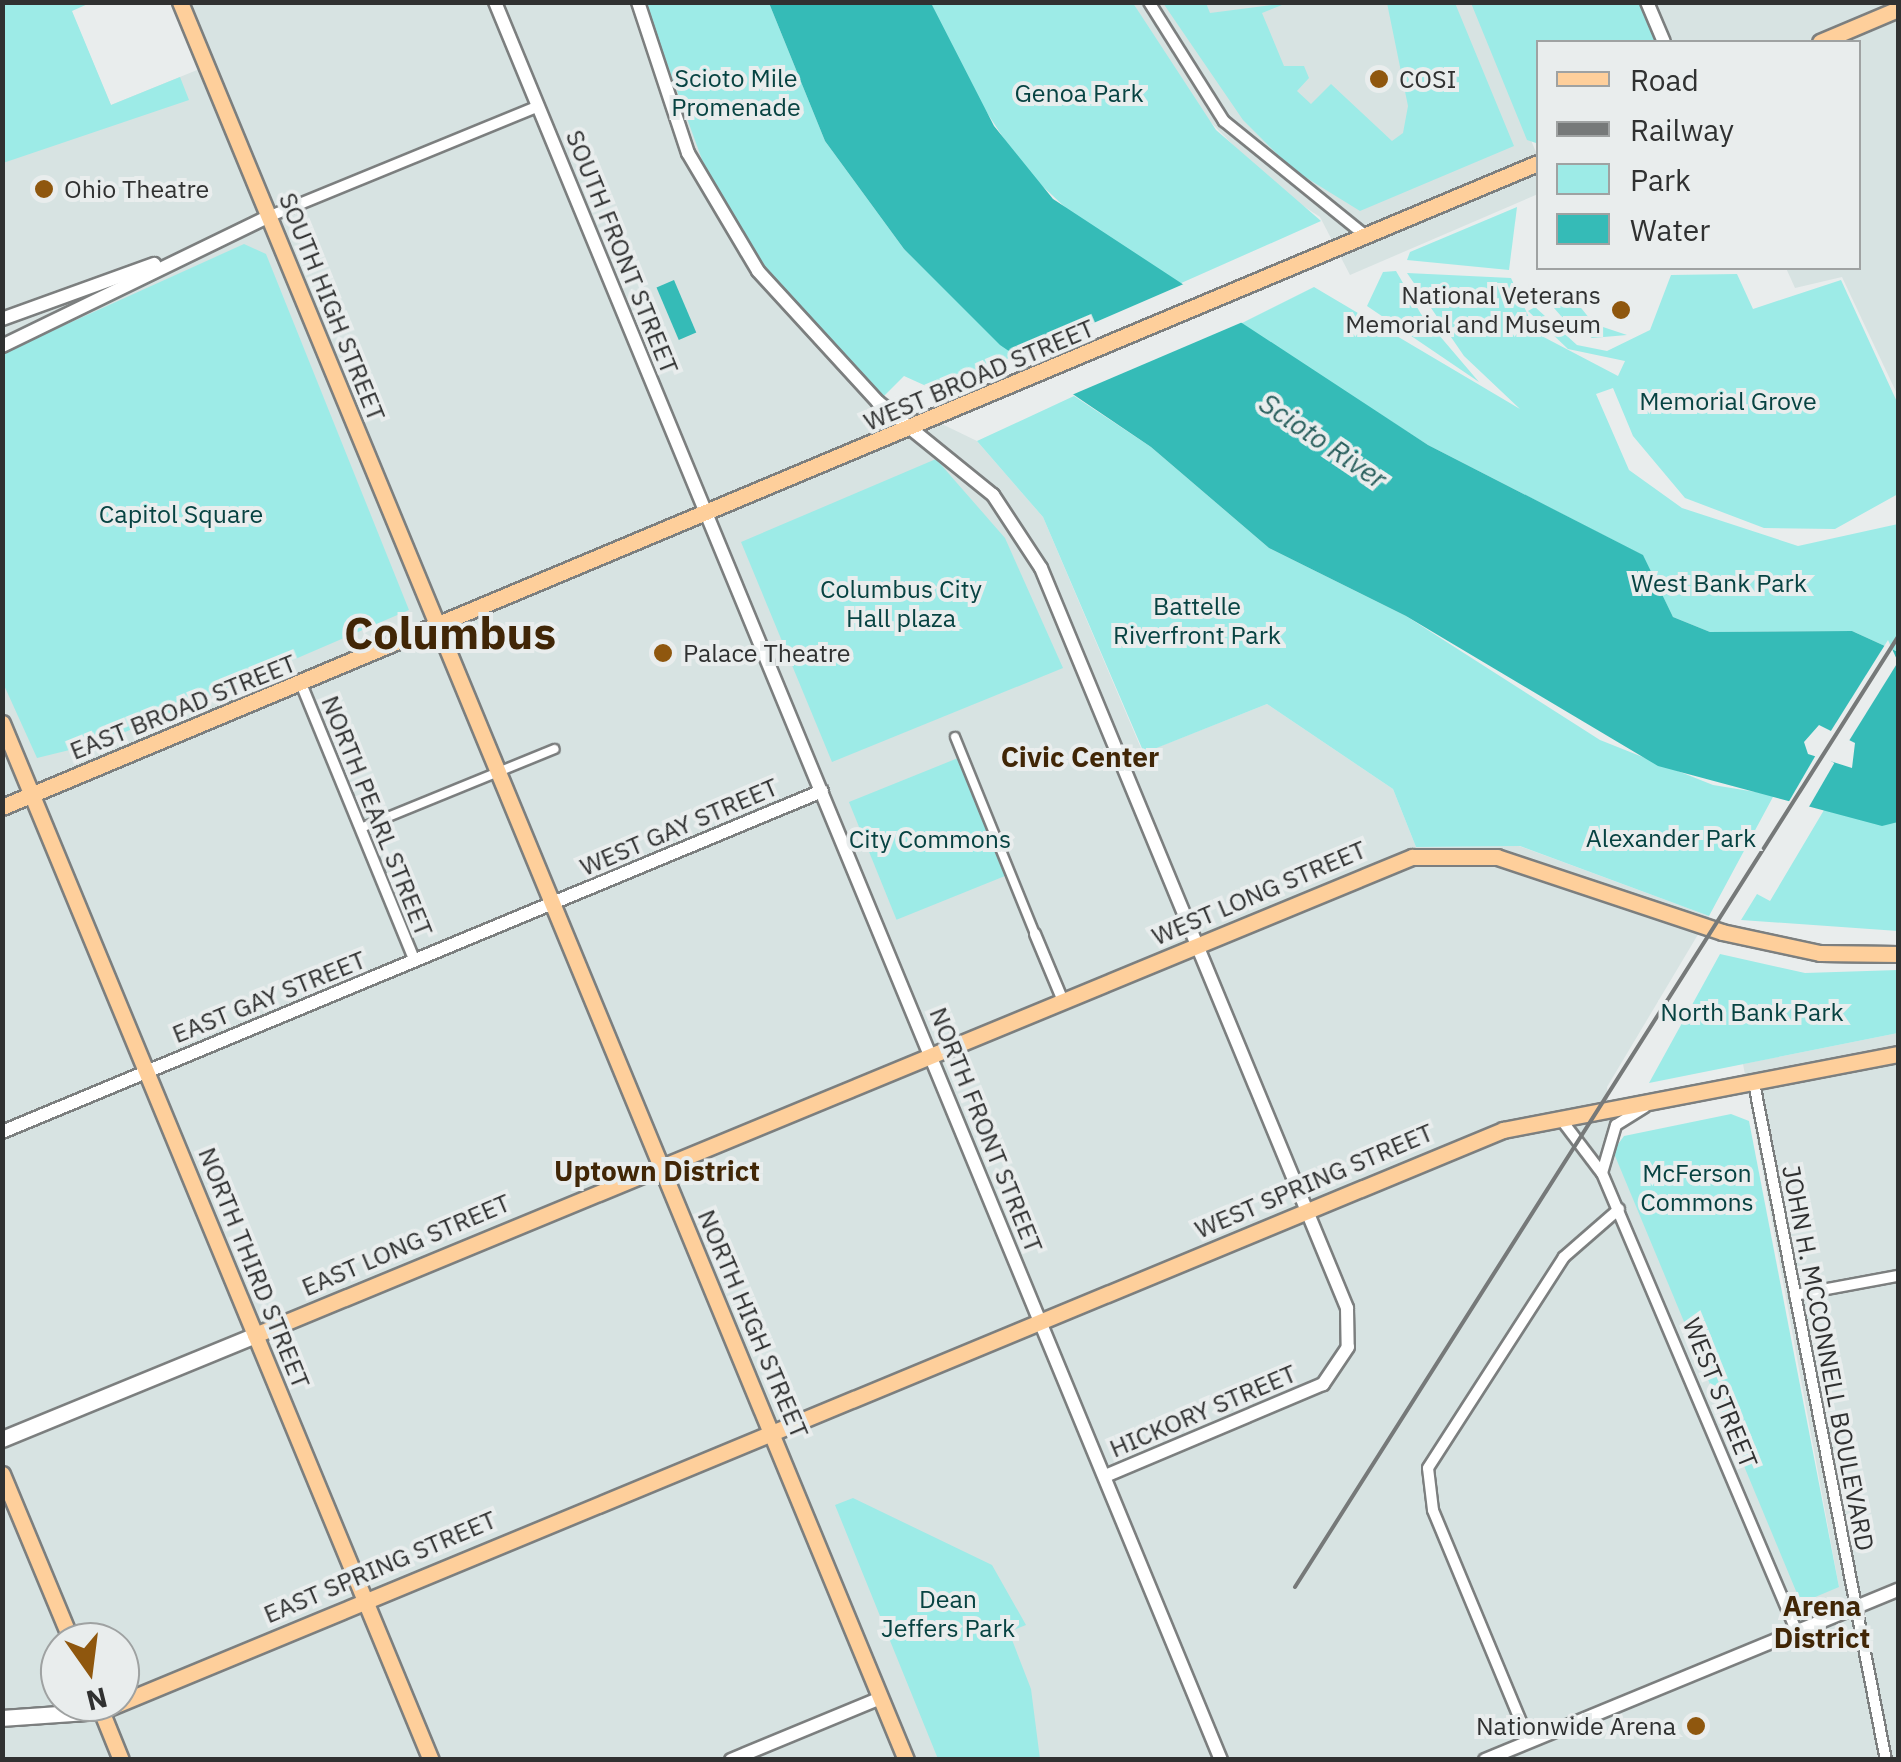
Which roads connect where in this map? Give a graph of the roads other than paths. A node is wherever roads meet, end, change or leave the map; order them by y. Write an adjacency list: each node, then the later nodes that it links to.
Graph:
1 (180, 2): 11 (main road, SOUTH HIGH STREET)
2 (494, 2): 9 (street, SOUTH FRONT STREET)
3 (638, 2): 16 (street)
4 (1150, 2): 12 (street)
5 (1648, 2): 7 (street)
6 (1898, 9): 8 (main road)
7 (1663, 40)
8 (1825, 40)
9 (538, 106): 11 (street); 17 (street, SOUTH FRONT STREET)
10 (1536, 164): 12 (main road, WEST BROAD STREET)
11 (268, 217): 13 (street); 18 (main road, SOUTH HIGH STREET)
12 (1367, 236): 16 (main road, WEST BROAD STREET)
13 (157, 264): 14 (street); 15 (street)
14 (2, 319)
15 (2, 346)
16 (916, 430): 17 (main road, WEST BROAD STREET); 30 (street)
17 (708, 518): 18 (main road, WEST BROAD STREET); 24 (street, NORTH FRONT STREET)
18 (438, 630): 19 (main road, EAST BROAD STREET); 23 (main road, NORTH HIGH STREET)
19 (302, 686): 25 (main road, EAST BROAD STREET); 27 (street, NORTH PEARL STREET)
20 (2, 723): 25 (main road, NORTH THIRD STREET)
21 (955, 737): 29 (street)
22 (555, 749): 23 (street)
23 (497, 770): 27 (street); 28 (main road, NORTH HIGH STREET)
24 (822, 791): 28 (street, WEST GAY STREET); 35 (street, NORTH FRONT STREET)
25 (32, 795): 26 (main road, EAST BROAD STREET); 36 (main road, NORTH THIRD STREET)
26 (2, 808)
27 (361, 828): 32 (street, NORTH PEARL STREET)
28 (552, 904): 32 (street, EAST GAY STREET); 41 (main road, NORTH HIGH STREET)
29 (1036, 934): 33 (street)
30 (1196, 946): 31 (main road, WEST LONG STREET); 33 (main road, WEST LONG STREET); 44 (street)
31 (1898, 954)
32 (416, 961): 36 (street, EAST GAY STREET)
33 (1064, 1001): 35 (main road, WEST LONG STREET)
34 (1898, 1054): 37 (main road, WEST SPRING STREET)
35 (930, 1056): 41 (main road, WEST LONG STREET); 47 (street, NORTH FRONT STREET)
36 (146, 1072): 40 (street, EAST GAY STREET); 48 (main road, NORTH THIRD STREET)
37 (1754, 1083): 38 (main road, WEST SPRING STREET); 46 (street, JOHN H. MCCONNELL BOULEVARD)
38 (1651, 1103): 39 (main road, WEST SPRING STREET); 42 (street)
39 (1557, 1116): 42 (street, WEST STREET); 44 (main road, WEST SPRING STREET)
40 (2, 1132)
41 (661, 1166): 48 (main road, EAST LONG STREET); 49 (main road, NORTH HIGH STREET)
42 (1602, 1172): 43 (street, WEST STREET)
43 (1619, 1209): 57 (street, WEST STREET); 63 (street)
44 (1306, 1211): 47 (main road, WEST SPRING STREET); 52 (street, HICKORY STREET)
45 (1898, 1276): 46 (street)
46 (1796, 1295): 55 (street, JOHN H. MCCONNELL BOULEVARD)
47 (1040, 1322): 49 (main road, WEST SPRING STREET); 52 (street, NORTH FRONT STREET)
48 (255, 1335): 50 (main road, EAST LONG STREET); 54 (main road, NORTH THIRD STREET)
49 (771, 1433): 54 (main road, EAST SPRING STREET); 59 (main road, NORTH HIGH STREET)
50 (2, 1439)
51 (2, 1474): 56 (main road)
52 (1105, 1476): 68 (street, NORTH FRONT STREET)
53 (1898, 1590): 55 (street)
54 (364, 1601): 58 (main road, EAST SPRING STREET); 65 (main road, NORTH THIRD STREET)
55 (1856, 1607): 57 (street); 70 (street, JOHN H. MCCONNELL BOULEVARD)
56 (64, 1622)
57 (1796, 1631): 63 (street)
58 (140, 1690)
59 (881, 1698): 66 (street); 67 (main road, NORTH HIGH STREET)
60 (40, 1713): 61 (main road, EAST SPRING STREET)
61 (2, 1718)
62 (106, 1722): 64 (main road)
63 (1529, 1741): 69 (street)
64 (121, 1760)
65 (431, 1760)
66 (731, 1760)
67 (906, 1760)
68 (1222, 1760)
69 (1485, 1760)
70 (1886, 1760)

